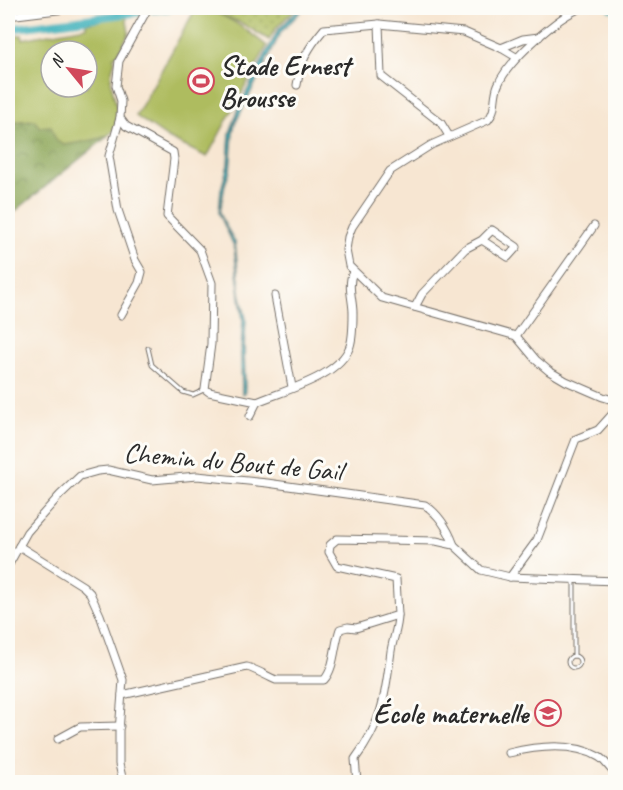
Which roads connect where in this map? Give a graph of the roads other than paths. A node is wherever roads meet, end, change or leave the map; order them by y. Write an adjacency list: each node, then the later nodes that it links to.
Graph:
1 (74, 8): 4 (street)
2 (148, 8): 10 (street)
3 (582, 8): 6 (street)
4 (8, 16)
5 (379, 24): 7 (street); 9 (street); 11 (street)
6 (541, 36): 7 (street); 8 (street)
7 (501, 48): 8 (street)
8 (516, 57): 11 (street)
9 (297, 85)
10 (120, 118): 17 (street); 21 (street)
11 (449, 136): 14 (street)
12 (594, 226): 18 (street)
13 (482, 240): 13 (street); 16 (street)
14 (353, 272): 16 (street); 20 (street)
15 (275, 296): 20 (street)
16 (415, 307): 18 (street)
17 (121, 315)
18 (516, 336): 22 (street)
19 (148, 348): 21 (lane)
20 (292, 387): 23 (street)
21 (205, 389): 23 (street)
22 (615, 401)
23 (257, 402): 25 (street)
24 (615, 410): 30 (street)
25 (250, 416)
26 (454, 545): 27 (street, Chemin du Bout de Gail); 30 (street); 33 (street)
27 (19, 546): 28 (street); 29 (street, Chemin du Bout de Gail); 35 (street)
28 (8, 548)
29 (8, 566)
30 (510, 577): 31 (street)
31 (574, 579): 32 (street); 34 (lane)
32 (615, 581)
33 (398, 615): 35 (street); 41 (street)
34 (574, 656)
35 (122, 695): 36 (street)
36 (120, 726): 37 (street); 40 (street)
37 (58, 739)
38 (509, 753): 39 (street)
39 (615, 774)
40 (123, 783)
41 (357, 783)

